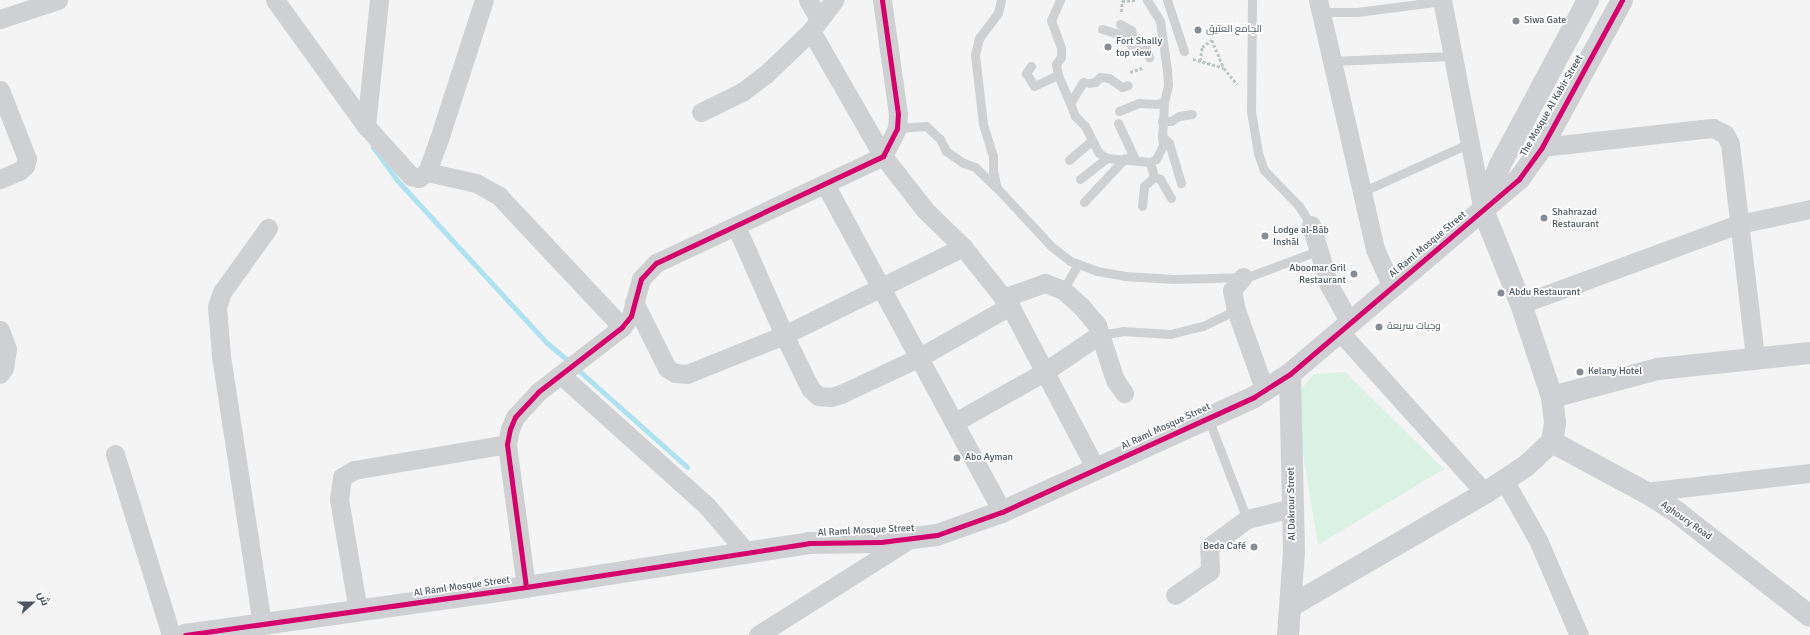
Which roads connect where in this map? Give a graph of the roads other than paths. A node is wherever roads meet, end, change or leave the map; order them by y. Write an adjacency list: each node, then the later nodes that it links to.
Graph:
1 (58, 0): 17 (street)
2 (275, 0): 37 (street)
3 (379, 0): 37 (street)
4 (484, 0): 49 (street)
5 (808, 0): 19 (street)
6 (834, 0): 19 (street)
7 (882, 0): 38 (street)
8 (1001, 0): 55 (lane)
9 (1060, 0): 27 (lane)
10 (1147, 0): 30 (lane)
11 (1167, 0): 22 (lane)
12 (1252, 0): 63 (lane)
13 (1442, 0): 16 (lane); 23 (street)
14 (1588, 0): 61 (street, The Mosque Al Kabir Street)
15 (1622, 0): 42 (street, The Mosque Al Kabir Street)
16 (1319, 6): 25 (street)
17 (0, 18)
18 (1120, 24): 24 (lane)
19 (815, 25): 33 (street); 43 (street)
20 (1102, 29): 21 (lane)
21 (1134, 48)
22 (1184, 51)
23 (1451, 56): 25 (lane); 41 (street)
24 (1145, 60)
25 (1331, 61): 56 (street)
26 (1031, 66): 27 (lane)
27 (1058, 75): 31 (lane)
28 (1128, 85): 31 (lane)
29 (0, 90): 51 (street)
30 (1164, 102): 32 (lane); 35 (lane)
31 (1070, 103): 40 (lane)
32 (1119, 111)
33 (701, 112)
34 (1192, 114): 35 (lane)
35 (1162, 121): 39 (lane)
36 (1118, 124): 46 (lane)
37 (366, 126): 49 (street)
38 (897, 128): 43 (street); 55 (lane)
39 (1162, 136): 48 (lane); 53 (lane)
40 (1092, 140): 44 (lane); 47 (lane)
41 (1470, 143): 56 (lane); 61 (street)
42 (1542, 147): 61 (street, The Mosque Al Kabir Street); 62 (street)
43 (883, 156): 54 (street); 66 (street)
44 (1108, 158): 45 (lane); 52 (lane)
45 (1125, 158): 46 (lane); 58 (lane)
46 (1135, 159): 48 (lane)
47 (1069, 160)
48 (1150, 162): 50 (lane)
49 (427, 172): 77 (street)
50 (1154, 177): 57 (lane); 59 (lane)
51 (0, 179)
52 (1080, 179)
53 (1181, 183)
54 (825, 184): 64 (street); 71 (street)
55 (997, 188): 68 (lane)
56 (1364, 191): 70 (street)
57 (1171, 198)
58 (1084, 202)
59 (1142, 206)
60 (1810, 209): 62 (street)
61 (1483, 210): 70 (street, Al Raml Mosque Street); 75 (street)
62 (1739, 224): 75 (street); 84 (street)
63 (1311, 225): 67 (street)
64 (736, 226): 73 (street); 80 (street)
65 (268, 228): 112 (street)
66 (963, 247): 71 (street); 74 (street)
67 (1320, 250): 69 (lane); 78 (street)
68 (1078, 264): 69 (lane); 72 (lane)
69 (1243, 277): 76 (street)
70 (1392, 287): 78 (street, Al Raml Mosque Street)
71 (881, 288): 80 (street); 83 (street)
72 (1063, 290): 74 (street); 81 (street)
73 (634, 302): 77 (street); 80 (street)
74 (1007, 302): 83 (street); 85 (street)
75 (1521, 304): 91 (street)
76 (1236, 310): 81 (lane); 89 (street)
77 (622, 327): 88 (street)
78 (1345, 327): 87 (street, Al Raml Mosque Street); 101 (street)
79 (0, 330): 86 (street)
80 (784, 335): 83 (street)
81 (1099, 335): 85 (street); 90 (street)
82 (1810, 352): 84 (street)
83 (918, 358): 93 (street)
84 (1755, 358): 91 (street)
85 (1044, 372): 93 (street); 97 (street)
86 (0, 374)
87 (1290, 374): 89 (street, Al Raml Mosque Street); 102 (street, Al Dakrour Street)
88 (561, 375): 95 (street); 106 (street)
89 (1265, 391): 92 (street, Al Raml Mosque Street)
90 (1124, 393)
91 (1552, 397): 94 (street)
92 (1208, 418): 97 (street, Al Raml Mosque Street); 104 (lane)
93 (955, 422): 103 (street)
94 (1552, 442): 99 (street); 100 (street, Aghoury Road)
95 (507, 444): 107 (street); 110 (street)
96 (115, 454): 114 (street)
97 (1096, 469): 103 (street, Al Raml Mosque Street)
98 (1810, 473): 100 (street)
99 (1504, 480): 101 (street); 118 (street)
100 (1645, 492): 111 (street, Aghoury Road)
101 (1485, 493): 109 (street)
102 (1292, 508): 104 (street); 109 (street, Al Dakrour Street)
103 (1002, 512): 105 (street, Al Raml Mosque Street)
104 (1247, 519): 108 (street)
105 (910, 539): 106 (street, Al Raml Mosque Street); 116 (street)
106 (747, 553): 107 (street, Al Raml Mosque Street)
107 (526, 587): 110 (street, Al Raml Mosque Street)
108 (1175, 595)
109 (1291, 606): 117 (street, Al Dakrour Street)
110 (358, 611): 112 (street, Al Raml Mosque Street)
111 (1810, 616)
112 (262, 624): 113 (street, Al Raml Mosque Street)
113 (238, 631): 115 (street, Al Raml Mosque Street)
114 (171, 635)
115 (185, 635)
116 (758, 635)
117 (1288, 635)
118 (1579, 635)

